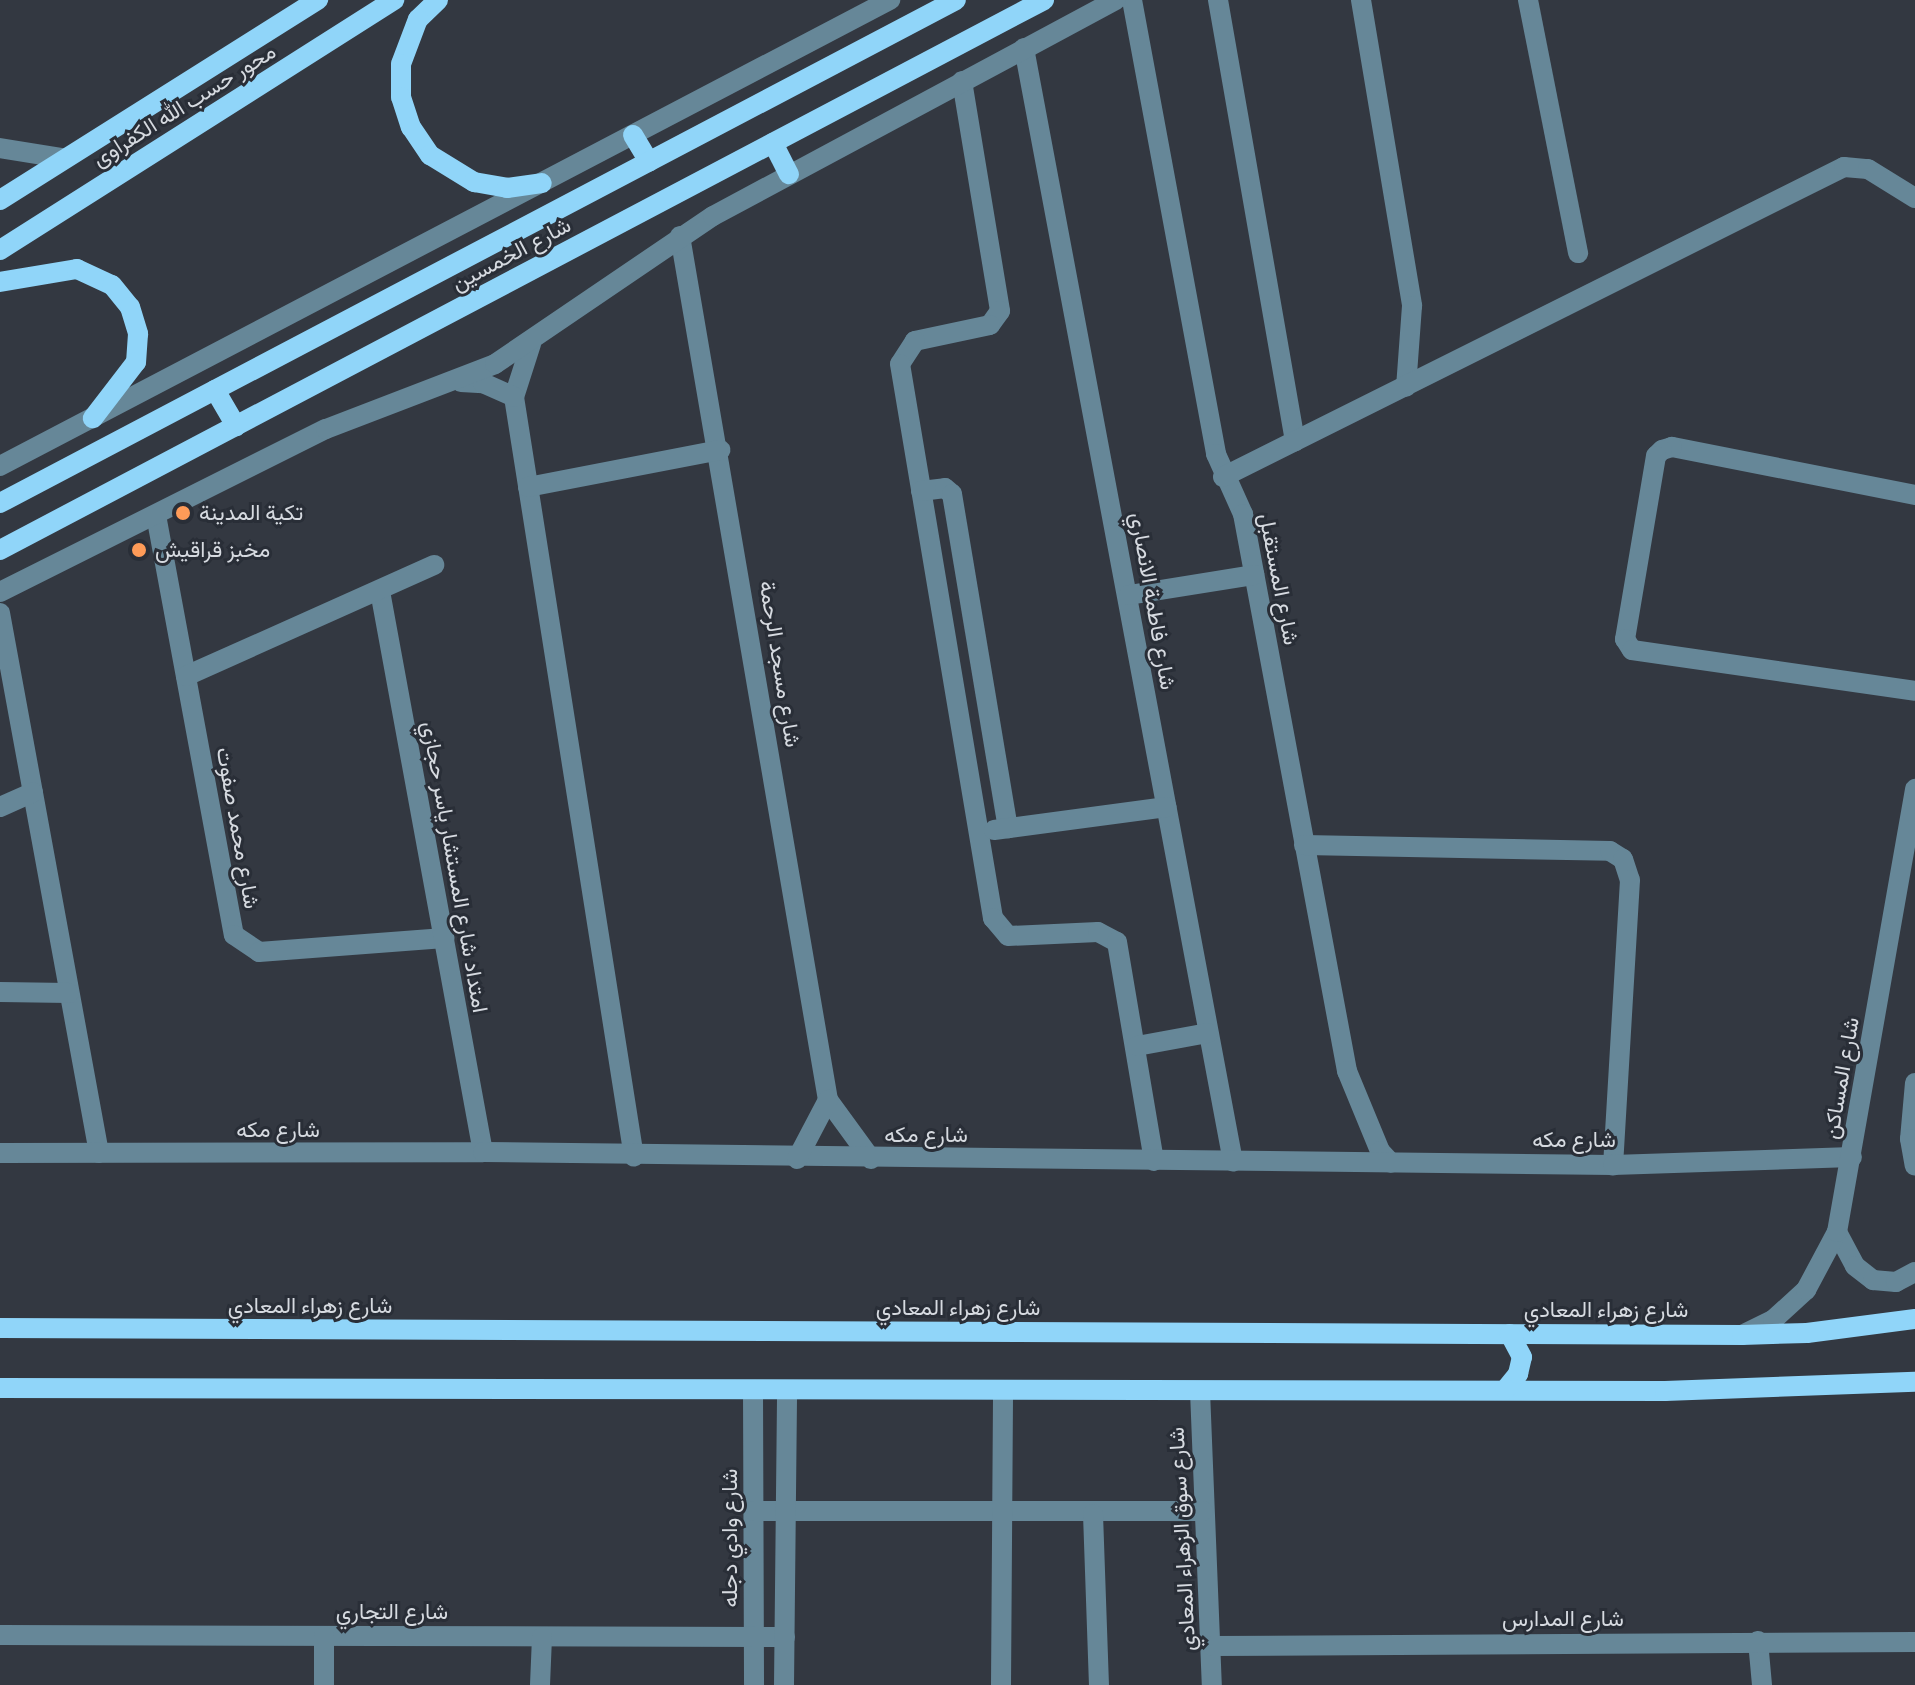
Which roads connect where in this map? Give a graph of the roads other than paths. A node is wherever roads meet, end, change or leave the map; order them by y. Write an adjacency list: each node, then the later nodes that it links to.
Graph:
1 (318, 0): 17 (main road, محور حسب الله الكفراوى)
2 (394, 0): 24 (main road, محور حسب الله الكفراوى)
3 (438, 0): 20 (main road)
4 (890, 0): 14 (street)
5 (956, 0): 18 (main road, شارع الخمسين)
6 (1044, 0): 15 (main road, شارع الخمسين)
7 (1116, 0): 12 (street)
8 (1132, 0): 37 (street, شارع المستقبل)
9 (1218, 0): 34 (street)
10 (1361, 0): 29 (street)
11 (1528, 0): 25 (street)
12 (1024, 48): 13 (street); 48 (street, شارع فاطمة الانصاري)
13 (962, 81): 19 (street); 39 (street)
14 (633, 135): 18 (main road); 20 (street)
15 (773, 143): 19 (main road); 33 (main road, شارع الخمسين)
16 (0, 148): 17 (street)
17 (62, 158): 22 (main road, محور حسب الله الكفراوى)
18 (649, 162): 30 (main road, شارع الخمسين)
19 (789, 174): 23 (street)
20 (542, 183): 32 (street)
21 (1915, 198): 29 (street)
22 (0, 200)
23 (680, 236): 27 (street); 35 (street, شارع مسجد الرحمة)
24 (0, 250)
25 (1578, 253)
26 (0, 282): 32 (main road)
27 (531, 344): 28 (street); 31 (street)
28 (458, 381): 31 (street); 42 (street)
29 (1406, 387): 34 (street)
30 (215, 390): 33 (main road); 41 (main road, شارع الخمسين)
31 (514, 397): 38 (street)
32 (93, 418): 36 (street)
33 (236, 426): 43 (main road, شارع الخمسين)
34 (1295, 441): 37 (street)
35 (720, 450): 38 (street); 65 (street, شارع مسجد الرحمة)
36 (0, 466)
37 (1223, 477): 45 (street, شارع المستقبل)
38 (528, 487): 69 (street)
39 (921, 491): 56 (street); 57 (street)
40 (1915, 495): 51 (street)
41 (0, 503)
42 (156, 515): 47 (street); 50 (street, شارع محمد صفوت)
43 (0, 550)
44 (434, 565): 46 (street)
45 (1254, 575): 48 (street); 58 (street, شارع المستقبل)
46 (380, 591): 50 (street); 59 (street, امتداد شارع المستشار ياسر حجازي)
47 (0, 592)
48 (1129, 595): 55 (street, شارع فاطمة الانصاري)
49 (0, 613): 53 (street)
50 (186, 676): 59 (street, شارع محمد صفوت)
51 (1915, 691)
52 (1915, 789): 70 (street, شارع المساكن)
53 (33, 792): 54 (street); 61 (street)
54 (0, 807)
55 (1166, 807): 56 (street); 62 (street, شارع فاطمة الانصاري)
56 (1008, 828): 57 (street)
57 (978, 833): 63 (street)
58 (1304, 845): 75 (street, شارع المستقبل); 76 (street)
59 (444, 938): 66 (street, امتداد شارع المستشار ياسر حجازي)
60 (0, 992): 61 (street)
61 (69, 993): 68 (street)
62 (1208, 1033): 63 (street); 74 (street, شارع فاطمة الانصاري)
63 (1137, 1046): 73 (street)
64 (1915, 1083): 77 (street)
65 (828, 1100): 71 (street); 72 (street, شارع مسجد الرحمة)
66 (483, 1152): 68 (street, شارع مكه); 69 (street, شارع مكه)
67 (0, 1153): 68 (street, شارع مكه)
68 (99, 1153)
69 (634, 1157): 71 (street, شارع مكه)
70 (1852, 1157): 76 (street, شارع مكه); 78 (street, شارع المساكن)
71 (797, 1159): 72 (street, شارع مكه)
72 (871, 1159): 73 (street, شارع مكه)
73 (1154, 1161): 74 (street, شارع مكه)
74 (1233, 1162): 75 (street, شارع مكه)
75 (1391, 1163): 76 (street, شارع مكه)
76 (1613, 1165)
77 (1915, 1166)
78 (1837, 1232): 79 (street); 83 (street, شارع المساكن)
79 (1915, 1272)
80 (1915, 1319): 83 (main road, شارع زهراء المعادي)
81 (0, 1328): 82 (main road, شارع زهراء المعادي)
82 (1510, 1334): 83 (main road, شارع زهراء المعادي); 86 (main road)
83 (1742, 1335)
84 (1915, 1382): 86 (main road)
85 (0, 1388): 87 (main road)
86 (1505, 1390): 89 (main road)
87 (753, 1391): 88 (main road); 93 (street, شارع وادي دجله)
88 (787, 1391): 90 (main road); 91 (street)
89 (1200, 1391): 90 (main road); 94 (street, شارع سوق الزهراء المعادي)
90 (1003, 1393): 92 (street)
91 (786, 1510): 92 (street); 93 (street); 100 (street)
92 (1002, 1510): 95 (street); 108 (street)
93 (754, 1511): 99 (street, شارع وادي دجله)
94 (1203, 1511): 95 (street); 103 (street, شارع سوق الزهراء المعادي)
95 (1093, 1514): 109 (street)
96 (0, 1635): 97 (street, شارع التجاري)
97 (324, 1636): 98 (street, شارع التجاري); 104 (street)
98 (542, 1637): 99 (street, شارع التجاري); 105 (street)
99 (754, 1637): 100 (street, شارع التجاري); 106 (street, شارع وادي دجله)
100 (785, 1637): 107 (street)
101 (1758, 1641): 102 (street, شارع المدارس); 103 (street, شارع المدارس); 111 (street)
102 (1915, 1642)
103 (1212, 1646): 110 (street, شارع سوق الزهراء المعادي)
104 (324, 1685)
105 (540, 1685)
106 (754, 1685)
107 (784, 1685)
108 (1001, 1685)
109 (1099, 1685)
110 (1212, 1685)
111 (1762, 1685)

